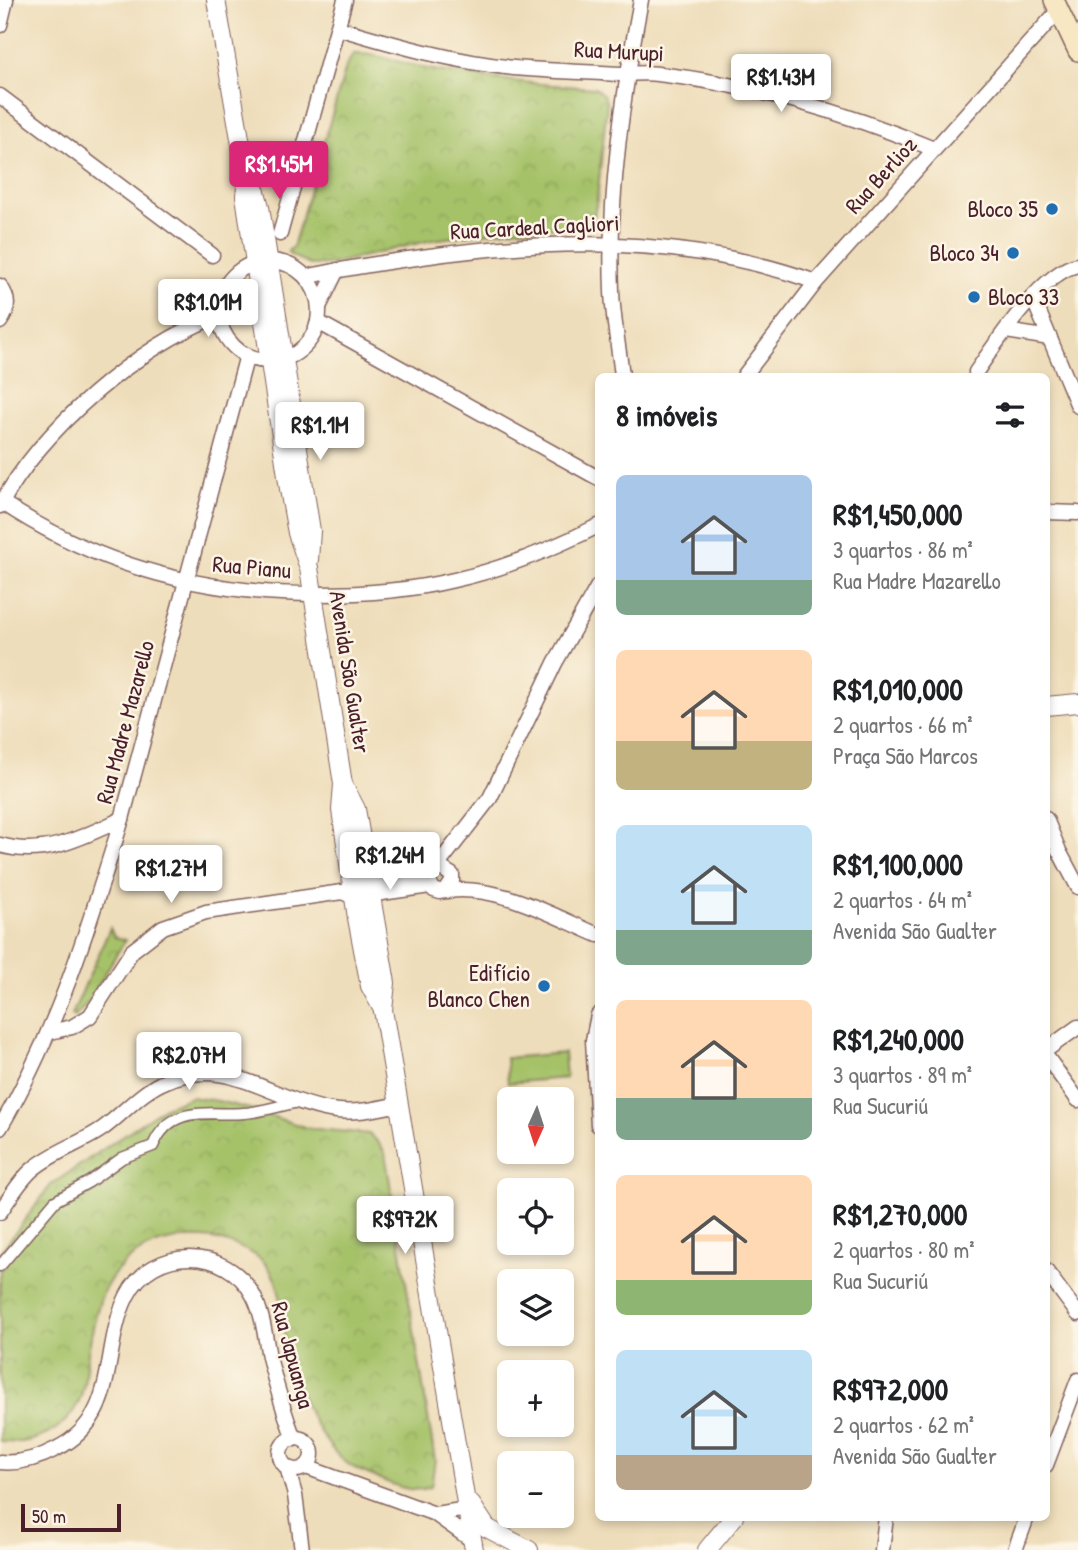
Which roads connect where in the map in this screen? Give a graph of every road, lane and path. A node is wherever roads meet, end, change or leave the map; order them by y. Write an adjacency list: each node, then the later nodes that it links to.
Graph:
1 (6, 0): 6 (street)
2 (216, 0): 15 (street, Avenida São Gualter)
3 (345, 0): 7 (street)
4 (641, 0): 9 (street)
5 (1056, 5): 8 (main road); 11 (street, Rua Berlioz)
6 (0, 25)
7 (338, 28): 9 (street, Rua Murupi); 12 (street)
8 (1078, 51)
9 (627, 74): 11 (street, Rua Murupi); 13 (street)
10 (0, 96): 14 (street)
11 (934, 149): 19 (street, Rua Berlioz)
12 (279, 234)
13 (612, 243): 17 (street, Rua Cardeal Cagliori); 19 (street, Rua Cardeal Cagliori); 30 (street)
14 (212, 255)
15 (261, 262): 18 (street); 23 (street); 28 (street, Avenida São Gualter)
16 (1078, 265): 21 (street)
17 (337, 270): 18 (street, Rua Cardeal Cagliori); 22 (street)
18 (306, 277): 22 (street)
19 (816, 282): 31 (street, Rua Berlioz)
20 (0, 286): 24 (street)
21 (1033, 298): 25 (street); 26 (street)
22 (319, 314): 28 (street); 33 (street)
23 (219, 315): 27 (street); 34 (street)
24 (0, 322)
25 (1006, 331): 26 (street); 29 (street)
26 (1050, 338): 32 (street)
27 (247, 355): 28 (street); 38 (street, Rua Madre Mazarello)
28 (276, 360): 40 (street, Avenida São Gualter)
29 (976, 372)
30 (622, 373)
31 (746, 373)
32 (1078, 406)
33 (595, 476)
34 (1, 503): 38 (street, Rua Pianu)
35 (1050, 512): 36 (street)
36 (1078, 513)
37 (595, 529): 40 (street, Rua Pianu)
38 (186, 582): 40 (street, Rua Pianu); 43 (street, Rua Madre Mazarello)
39 (595, 591): 46 (street)
40 (313, 594): 48 (street, Avenida São Gualter)
41 (1078, 703): 42 (street)
42 (1050, 706)
43 (122, 819): 45 (street); 53 (street, Rua Madre Mazarello)
44 (1050, 828): 47 (street)
45 (0, 845)
46 (438, 875): 48 (street); 49 (street); 49 (street)
47 (1078, 887)
48 (357, 889): 53 (street); 59 (street, Avenida São Gualter)
49 (481, 892): 50 (street)
50 (595, 935)
51 (1078, 1027): 54 (street)
52 (595, 1030): 56 (street)
53 (50, 1032): 60 (street, Rua Madre Mazarello)
54 (1050, 1047)
55 (1050, 1062): 57 (street)
56 (595, 1074)
57 (1078, 1100)
58 (298, 1102): 59 (street); 61 (street); 62 (street)
59 (399, 1104): 72 (street, Avenida São Gualter)
60 (0, 1128)
61 (0, 1212)
62 (0, 1266)
63 (1050, 1276): 64 (street)
64 (1078, 1314)
65 (1078, 1381): 68 (street)
66 (294, 1438): 67 (street); 69 (street, Rua Japuanga); 70 (street)
67 (312, 1449): 70 (street); 71 (street)
68 (1050, 1454)
69 (0, 1462)
70 (298, 1468): 71 (street); 78 (street)
71 (340, 1478): 73 (street)
72 (467, 1502): 73 (street); 77 (street, Avenida São Gualter); 79 (street)
73 (435, 1514): 77 (street)
74 (731, 1521): 80 (street)
75 (886, 1521): 81 (street)
76 (1026, 1521): 82 (street)
77 (473, 1546)
78 (302, 1550)
79 (525, 1550)
80 (707, 1550)
81 (882, 1550)
82 (1015, 1550)

